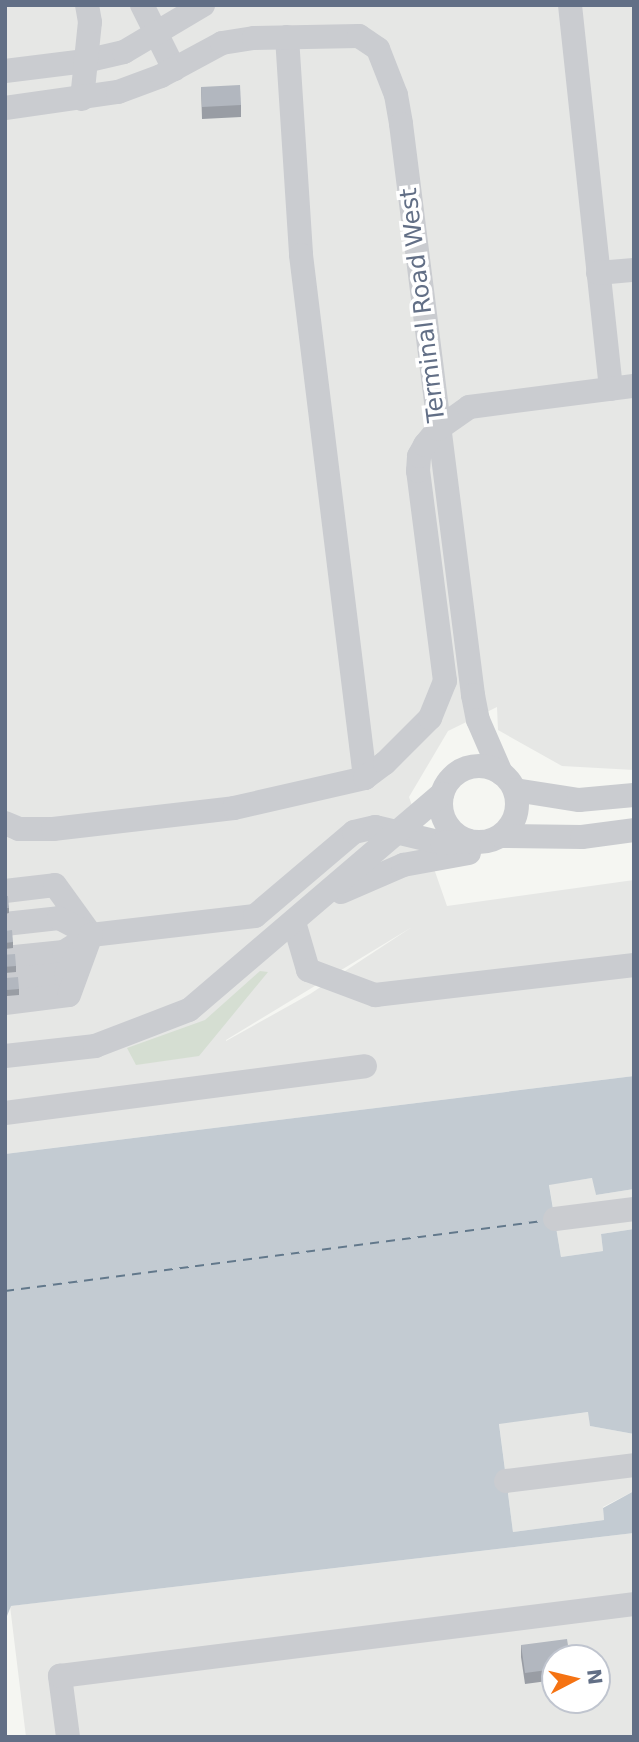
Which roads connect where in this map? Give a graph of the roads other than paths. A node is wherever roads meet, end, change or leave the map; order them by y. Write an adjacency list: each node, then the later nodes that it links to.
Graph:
1 (87, 5): 7 (street)
2 (142, 5): 5 (street)
3 (203, 5): 5 (street)
4 (570, 5): 13 (street)
5 (157, 34): 7 (street); 8 (street)
6 (287, 37): 8 (street, Terminal Road West); 15 (street, Terminal Road West); 16 (street)
7 (85, 61): 9 (street); 10 (street)
8 (174, 68): 10 (street, Terminal Road West)
9 (5, 71)
10 (82, 99): 11 (street, Terminal Road West)
11 (5, 108)
12 (634, 270): 13 (street)
13 (598, 274): 14 (street)
14 (622, 387): 15 (street)
15 (438, 429): 16 (street); 17 (street, Terminal Road West)
16 (365, 778): 20 (street)
17 (508, 781): 18 (street); 19 (street); 23 (street)
18 (442, 794): 22 (street); 23 (street)
19 (634, 795)
20 (5, 823)
21 (634, 830): 23 (street)
22 (400, 832): 23 (street); 25 (street); 28 (street)
23 (486, 839): 25 (street)
24 (5, 891): 28 (street)
25 (315, 903): 26 (street)
26 (294, 922): 30 (street); 33 (street)
27 (5, 924): 28 (street)
28 (91, 935): 29 (street); 31 (street); 32 (street)
29 (5, 958)
30 (634, 965)
31 (5, 980)
32 (5, 1003)
33 (5, 1056)
34 (365, 1066): 35 (street)
35 (5, 1113)
36 (634, 1209): 37 (street)
37 (555, 1219)
38 (634, 1465): 39 (street)
39 (506, 1480)
40 (634, 1604): 41 (street)
41 (68, 1737)

